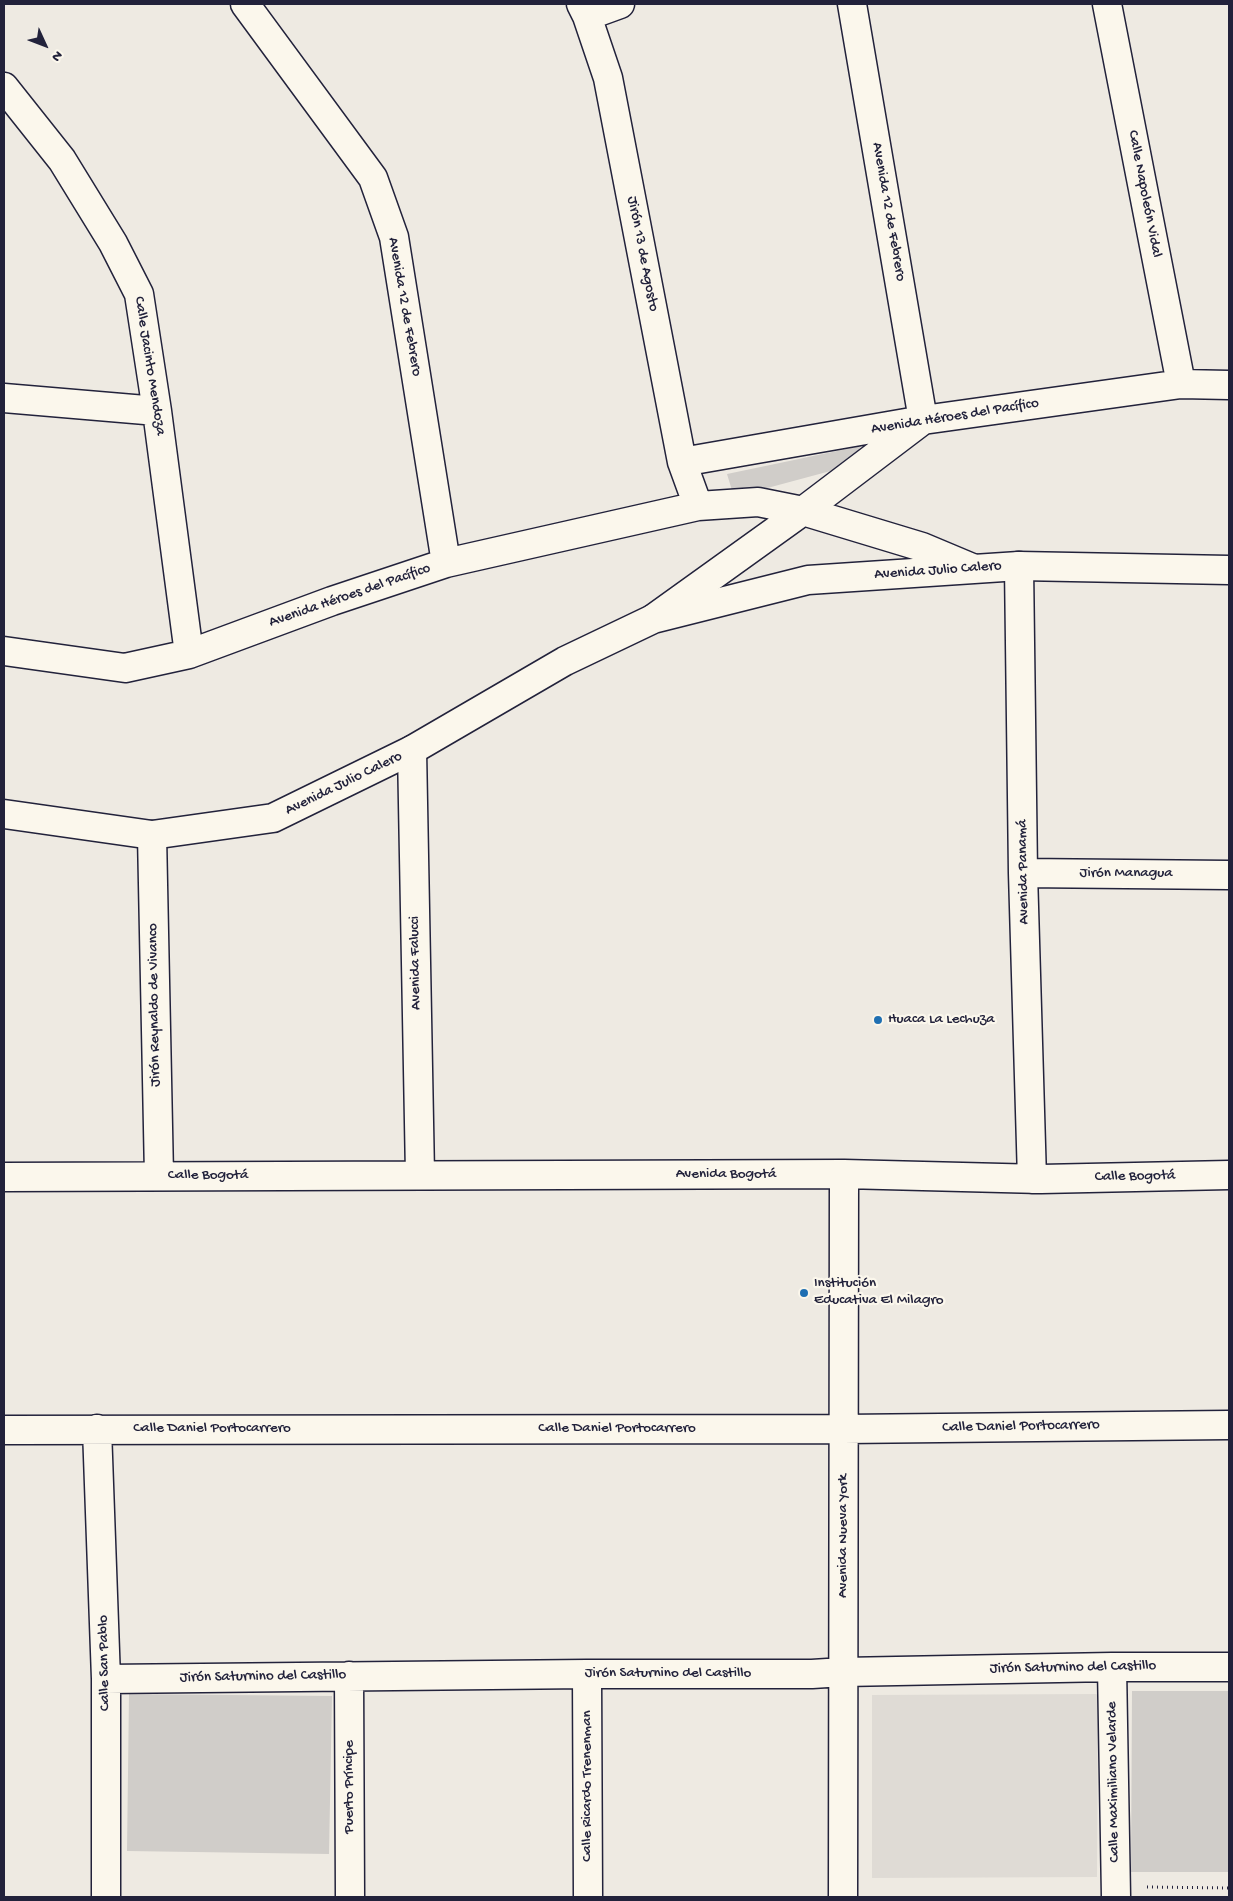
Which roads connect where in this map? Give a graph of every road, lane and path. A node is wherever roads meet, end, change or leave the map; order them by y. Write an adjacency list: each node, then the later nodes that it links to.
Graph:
1 (620, 4): 5 (street)
2 (852, 4): 11 (street, Avenida 12 de Febrero)
3 (1107, 4): 7 (street, Calle Napoleón Vidal)
4 (250, 6): 15 (street, Avenida 12 de Febrero)
5 (584, 10): 12 (street, Jirón 13 de Agosto)
6 (4, 87): 10 (street, Calle Jacinto Mendoza)
7 (1181, 384): 8 (street, Avenida Héroes del Pacífico); 11 (street, Avenida Héroes del Pacífico)
8 (1229, 385)
9 (4, 398): 10 (street)
10 (157, 411): 21 (street, Calle Jacinto Mendoza)
11 (923, 420): 12 (street, Avenida Héroes del Pacífico); 14 (street, Avenida Julio Calero)
12 (682, 462): 13 (street, Jirón 13 de Agosto)
13 (698, 506): 14 (street, Avenida Héroes del Pacífico); 15 (street, Avenida Héroes del Pacífico)
14 (803, 511): 17 (street, Avenida Héroes del Pacífico); 19 (street, Avenida Julio Calero)
15 (446, 563): 21 (street, Avenida Héroes del Pacífico)
16 (1019, 566): 17 (street, Avenida Julio Calero); 18 (street, Avenida Julio Calero); 25 (street, Avenida Panamá)
17 (972, 568): 19 (street, Avenida Julio Calero)
18 (1229, 570)
19 (653, 619): 22 (street, Avenida Julio Calero)
20 (4, 651): 21 (street, Avenida Héroes del Pacífico)
21 (189, 654)
22 (412, 750): 24 (street, Avenida Julio Calero); 31 (street, Avenida Falucci)
23 (4, 814): 24 (street, Avenida Julio Calero)
24 (152, 835): 30 (street, Jirón Reynaldo de Vivanco)
25 (1023, 874): 26 (street, Jirón Managua); 32 (street, Avenida Panamá)
26 (1229, 875)
27 (844, 1174): 31 (street, Avenida Bogotá); 32 (street, Avenida Bogotá); 34 (street, Avenida Nueva York)
28 (1229, 1175): 32 (street, Calle Bogotá)
29 (4, 1176): 30 (street, Calle Bogotá)
30 (159, 1176): 31 (street, Calle Bogotá)
31 (416, 1176)
32 (1036, 1179)
33 (1229, 1425): 34 (street, Calle Daniel Portocarrero)
34 (844, 1428): 35 (street, Calle Daniel Portocarrero); 39 (street, Avenida Nueva York)
35 (97, 1429): 36 (street, Calle Daniel Portocarrero); 42 (street, Calle San Pablo)
36 (4, 1430)
37 (1112, 1667): 38 (street, Jirón Saturnino del Castillo); 39 (street, Jirón Saturnino del Castillo); 44 (street, Calle Maximiliano Velarde)
38 (1229, 1667)
39 (843, 1672): 40 (street, Jirón Saturnino del Castillo); 48 (street, Avenida Nueva York)
40 (587, 1674): 41 (street, Jirón Saturnino del Castillo); 47 (street, Calle Ricardo Trenenman)
41 (349, 1676): 42 (street, Jirón Saturnino del Castillo); 46 (street, Puerto Príncipe)
42 (106, 1679): 45 (street, Calle San Pablo)
43 (1229, 1888): 44 (path)
44 (1116, 1892)
45 (106, 1897)
46 (350, 1897)
47 (588, 1897)
48 (843, 1897)

